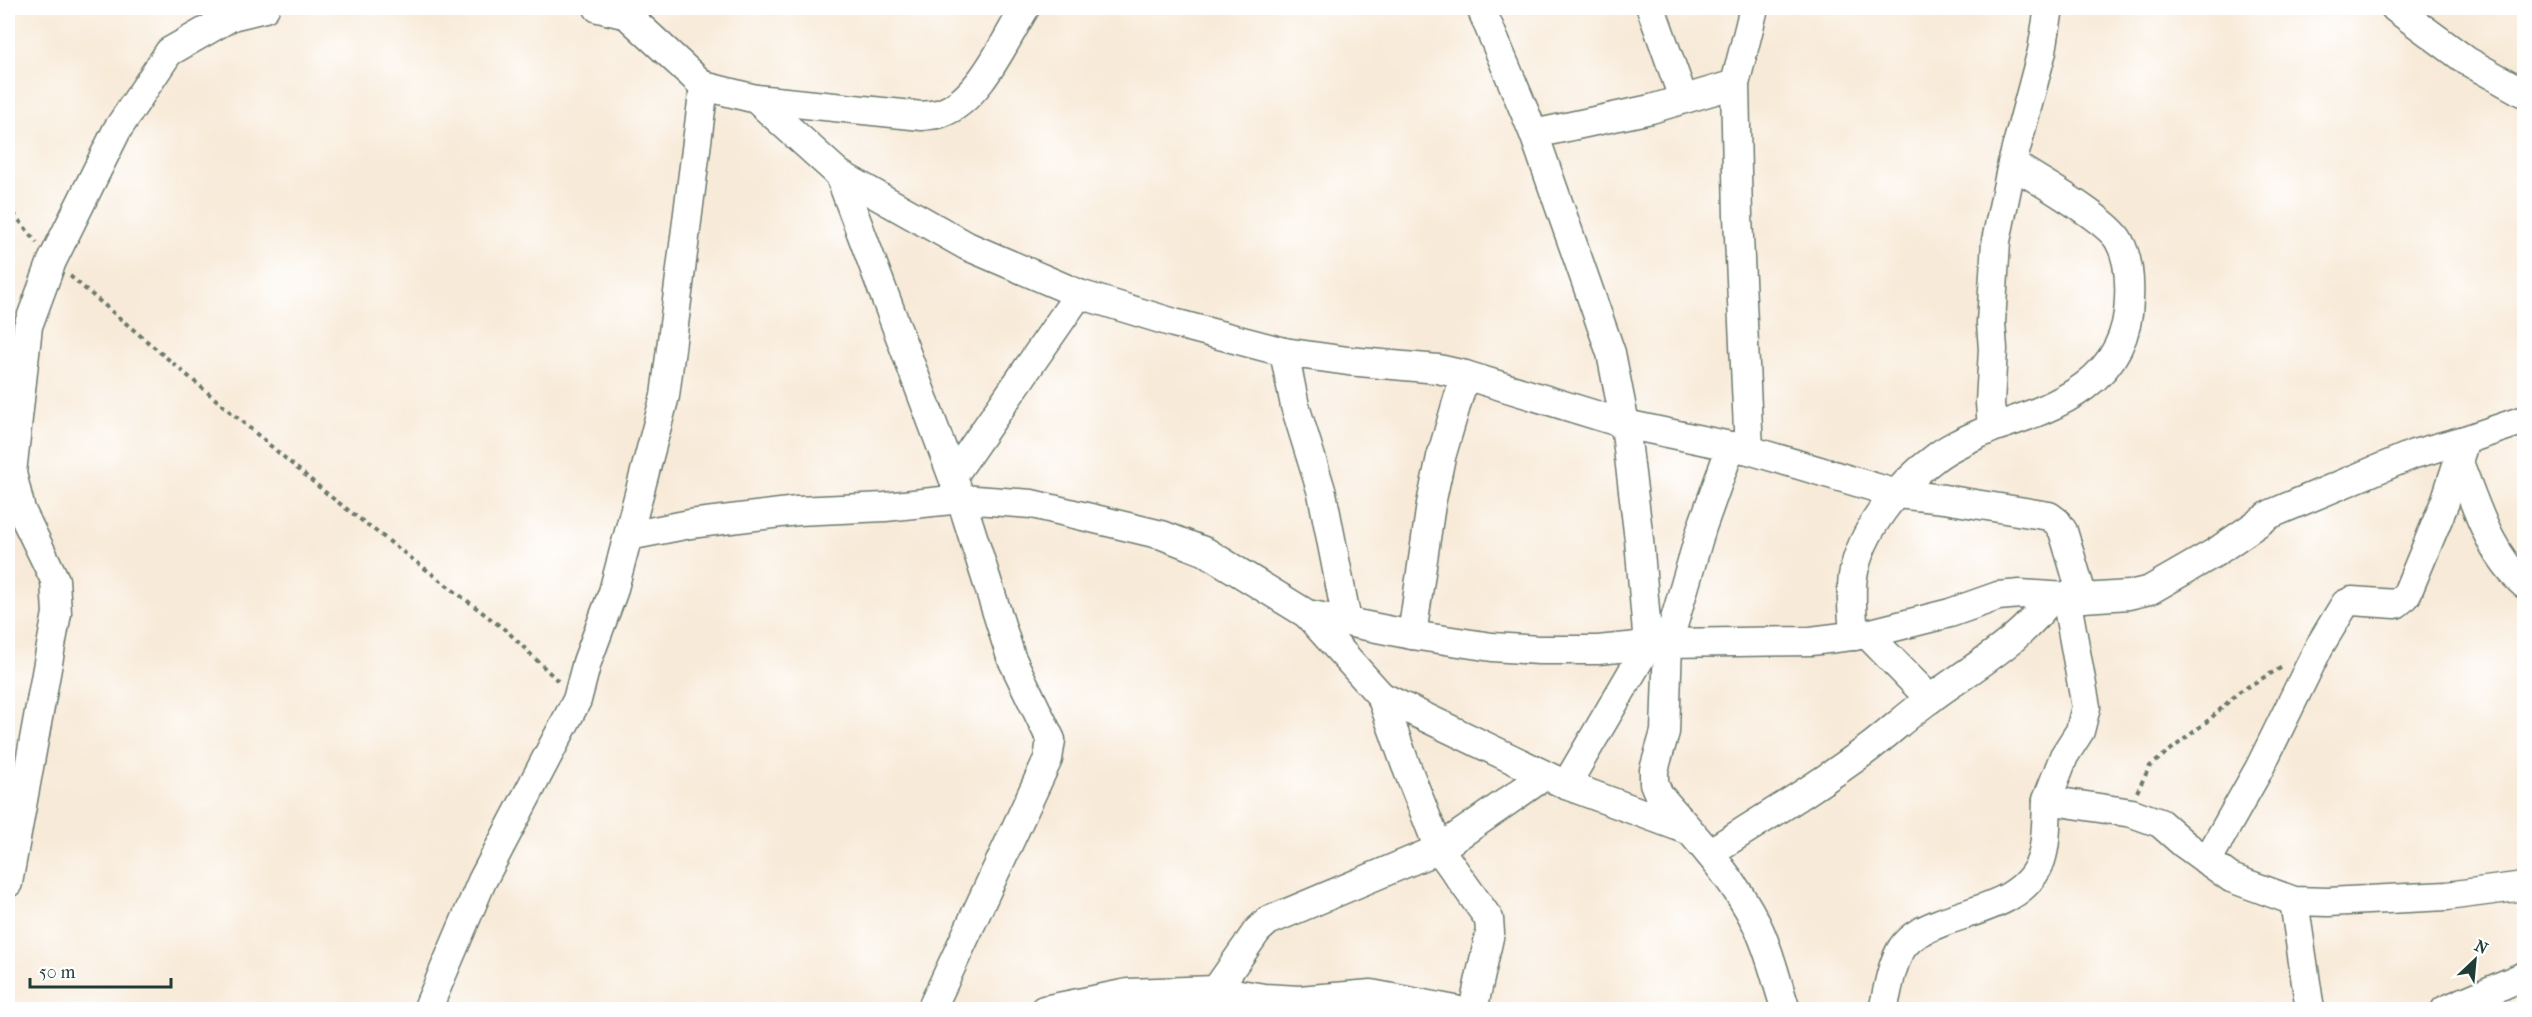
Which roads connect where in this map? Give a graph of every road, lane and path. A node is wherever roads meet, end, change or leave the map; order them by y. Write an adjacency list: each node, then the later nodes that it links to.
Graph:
1 (265, 8): 18 (street)
2 (598, 8): 10 (street)
3 (1025, 8): 13 (street)
4 (1481, 8): 14 (street)
5 (1651, 8): 12 (street)
6 (1754, 8): 9 (street)
7 (2049, 8): 15 (street)
8 (2395, 8): 11 (street)
9 (1735, 84): 12 (street); 25 (street)
10 (704, 86): 13 (street); 29 (street)
11 (2524, 93)
12 (1683, 98): 14 (street)
13 (756, 99): 16 (street)
14 (1534, 134): 23 (street)
15 (2012, 164): 24 (street); 24 (street)
16 (839, 174): 19 (street); 27 (street)
17 (8, 206): 18 (path)
18 (52, 261): 40 (path); 48 (street)
19 (1079, 294): 20 (street); 27 (street)
20 (1284, 352): 21 (street); 33 (street)
21 (1465, 375): 23 (street); 34 (street)
22 (2524, 420): 26 (street)
23 (1625, 424): 25 (street); 36 (street)
24 (1992, 428): 28 (street)
25 (1740, 448): 28 (street); 36 (street)
26 (2462, 450): 30 (street); 31 (street); 37 (street)
27 (957, 488): 29 (street); 32 (street); 54 (street)
28 (1897, 494): 31 (street); 35 (street)
29 (629, 536): 40 (street)
30 (2524, 584)
31 (2067, 597): 35 (street); 39 (street); 42 (street)
32 (1307, 614): 33 (street); 38 (street)
33 (1347, 621): 34 (street)
34 (1412, 635): 36 (street)
35 (1860, 635): 36 (street); 39 (street)
36 (1658, 644): 41 (street); 44 (street)
37 (2319, 647): 43 (path); 47 (street)
38 (1381, 696): 41 (street); 45 (street)
39 (1930, 699): 46 (street)
40 (577, 700): 53 (street)
41 (1555, 780): 44 (street); 45 (street)
42 (2047, 800): 43 (street); 59 (street)
43 (2132, 813): 47 (street)
44 (1689, 830): 46 (street)
45 (1440, 849): 52 (street); 57 (street)
46 (1709, 853): 58 (street)
47 (2207, 861): 50 (street)
48 (8, 883)
49 (2524, 886): 50 (street)
50 (2294, 901): 60 (street)
51 (2524, 976): 61 (street)
52 (1217, 1000): 55 (street); 56 (street)
53 (427, 1010)
54 (931, 1010)
55 (1044, 1010)
56 (1455, 1010)
57 (1473, 1010)
58 (1786, 1010)
59 (1883, 1010)
60 (2310, 1010)
61 (2445, 1010)

